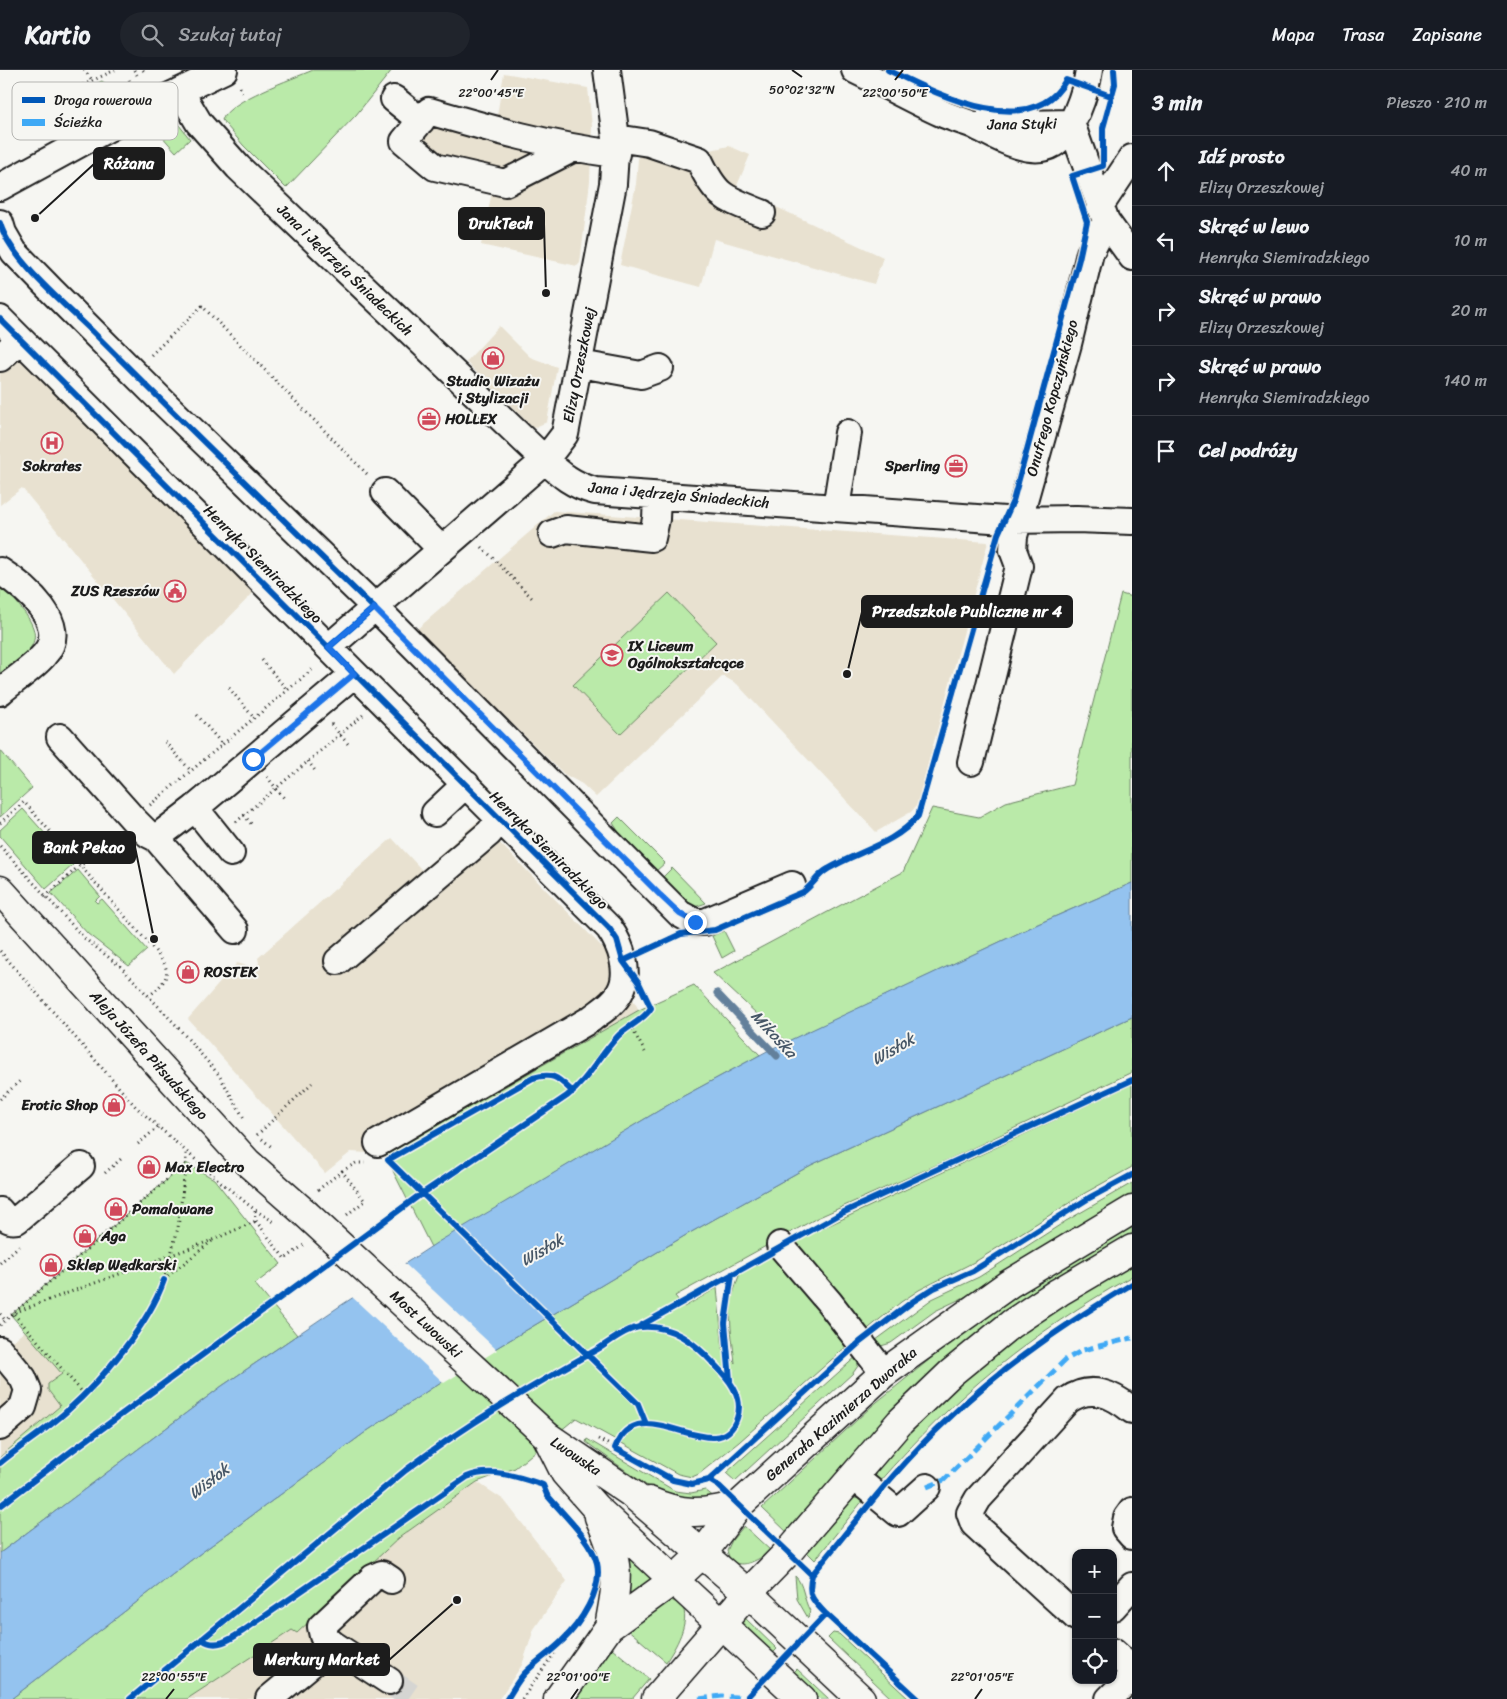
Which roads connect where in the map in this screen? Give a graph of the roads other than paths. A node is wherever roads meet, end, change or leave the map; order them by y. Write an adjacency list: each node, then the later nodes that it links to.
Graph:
1 (224, 70): 5 (street)
2 (607, 70): 10 (street, Elizy Orzeszkowej)
3 (856, 70): 8 (street, Jana Styki)
4 (1089, 70): 8 (street)
5 (180, 91): 24 (street, Jana i Jędrzeja Śniadeckich)
6 (394, 99): 7 (street)
7 (421, 121): 11 (street); 11 (street)
8 (1071, 123): 15 (street, Jana Styki)
9 (83, 140): 13 (street)
10 (616, 146): 11 (street); 14 (street); 21 (street, Elizy Orzeszkowej)
11 (574, 148)
12 (1132, 158): 15 (street, Onufrego Kopczyńskiego)
13 (1, 182)
14 (762, 213)
15 (1103, 213): 17 (street, Jana Styki); 28 (street, Onufrego Kopczyńskiego)
16 (0, 223): 33 (street)
17 (1132, 257)
18 (0, 319): 19 (street, Henryka Siemiradzkiego)
19 (20, 339): 20 (street); 34 (street, Henryka Siemiradzkiego)
20 (0, 358)
21 (580, 364): 22 (street); 24 (street, Elizy Orzeszkowej)
22 (660, 368)
23 (848, 433): 27 (street)
24 (545, 460): 26 (street, Jana i Jędrzeja Śniadeckich); 31 (street, Elizy Orzeszkowej)
25 (385, 492): 31 (street)
26 (657, 496): 27 (street, Jana i Jędrzeja Śniadeckich); 30 (street)
27 (836, 508): 28 (street, Jana i Jędrzeja Śniadeckich)
28 (1020, 519): 29 (street, Jana i Jędrzeja Śniadeckich); 38 (street, Onufrego Kopczyńskiego)
29 (1132, 521)
30 (552, 534)
31 (441, 549): 33 (street, Elizy Orzeszkowej)
32 (0, 571): 36 (street)
33 (374, 608): 34 (street, Elizy Orzeszkowej); 45 (street)
34 (332, 650): 35 (street, Henryka Siemiradzkiego)
35 (354, 674): 39 (street, Henryka Siemiradzkiego); 40 (street)
36 (0, 692)
37 (60, 737): 43 (street)
38 (971, 762)
39 (466, 784): 41 (street); 42 (street, Henryka Siemiradzkiego)
40 (195, 808): 43 (street); 44 (street)
41 (435, 814)
42 (500, 818): 48 (street); 49 (street, Henryka Siemiradzkiego)
43 (156, 838): 47 (street)
44 (225, 845)
45 (792, 885)
46 (0, 890): 51 (main road, Aleja Józefa Piłsudskiego)
47 (235, 930)
48 (338, 961)
49 (378, 1143)
50 (81, 1166): 53 (street)
51 (315, 1199): 60 (main road, Most Lwowski, bridge)
52 (1132, 1210): 57 (main road, Generała Kazimierza Dworaka)
53 (0, 1211)
54 (780, 1245): 57 (street)
55 (1132, 1249): 61 (main road)
56 (4, 1361): 59 (street)
57 (884, 1373): 64 (main road, Generała Kazimierza Dworaka)
58 (1132, 1410): 74 (street)
59 (0, 1427)
60 (546, 1436): 63 (main road, Lwowska); 65 (main road, Lwowska)
61 (853, 1476): 62 (street); 72 (main road)
62 (927, 1487)
63 (631, 1493): 64 (main road); 68 (main road, Lwowska)
64 (739, 1505): 68 (main road, Generała Kazimierza Dworaka)
65 (595, 1507): 70 (main road, Lwowska); 76 (main road)
66 (1132, 1512): 67 (street)
67 (1132, 1536)
68 (703, 1553): 70 (main road, Generała Kazimierza Dworaka); 72 (main road, Lwowska)
69 (391, 1580): 77 (street)
70 (674, 1580): 75 (main road, Lwowska); 76 (main road, Generała Kazimierza Dworaka)
71 (1132, 1586): 73 (street)
72 (748, 1593): 75 (main road); 86 (main road, Lwowska)
73 (1117, 1603)
74 (1072, 1613)
75 (722, 1623): 84 (main road); 85 (main road, Lwowska)
76 (609, 1627): 83 (main road)
77 (334, 1646): 81 (street); 82 (street)
78 (1117, 1656): 79 (street)
79 (1132, 1669)
80 (1132, 1676): 87 (street)
81 (388, 1681)
82 (269, 1699)
83 (558, 1699)
84 (656, 1699)
85 (802, 1699)
86 (861, 1699)
87 (1109, 1699)

